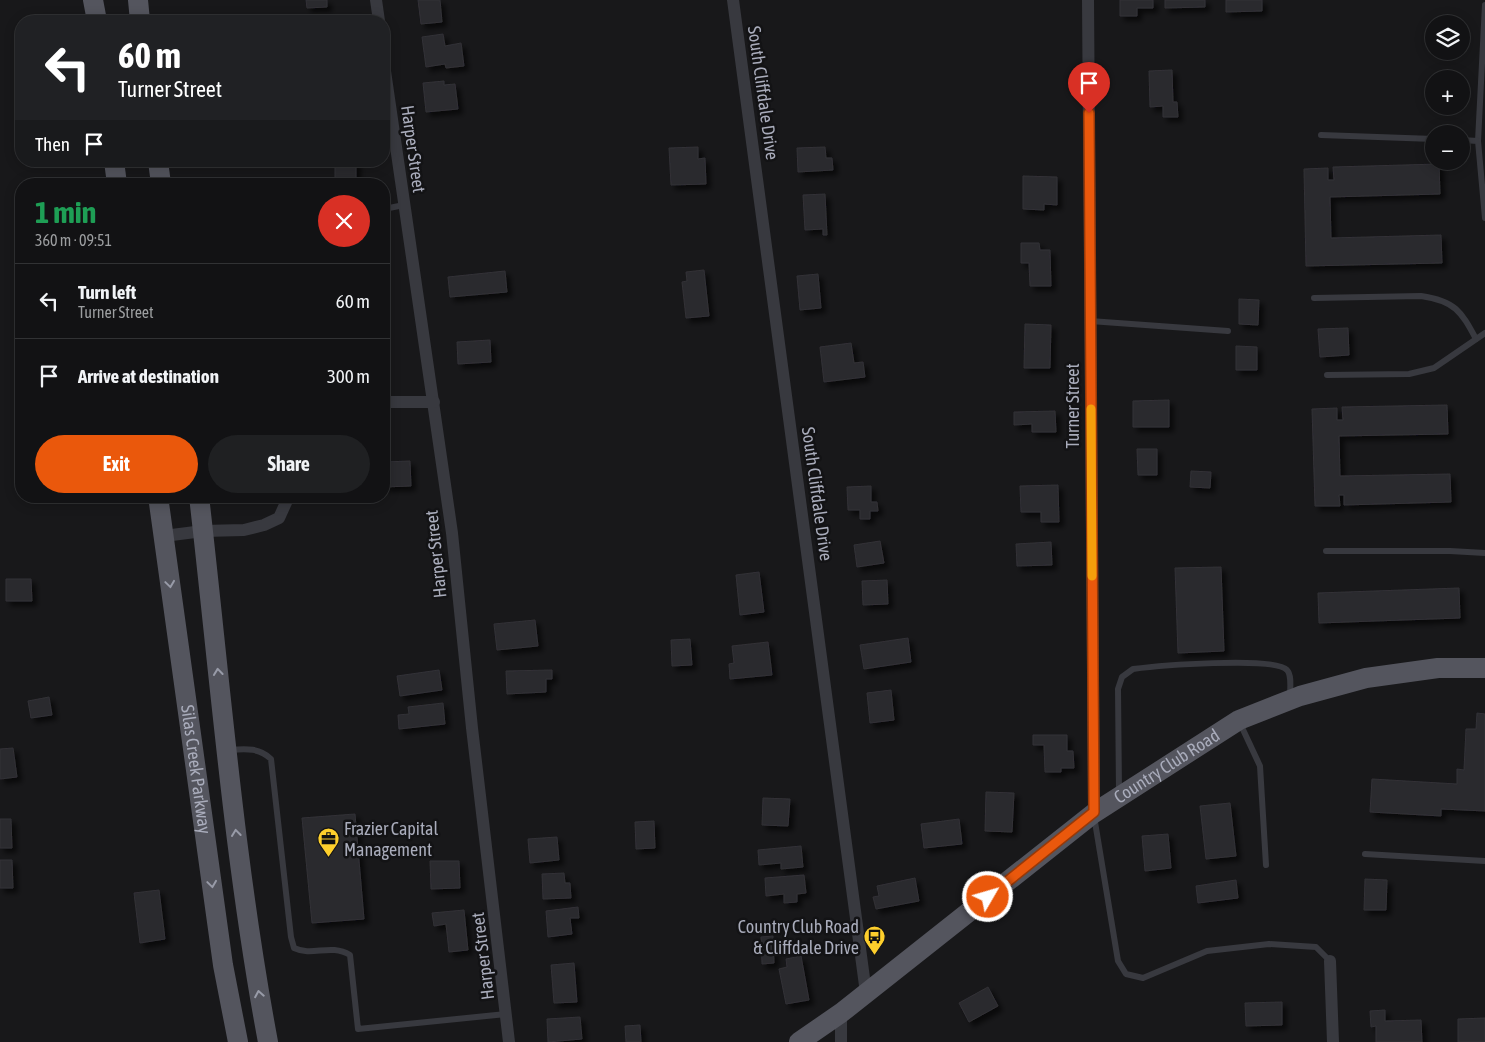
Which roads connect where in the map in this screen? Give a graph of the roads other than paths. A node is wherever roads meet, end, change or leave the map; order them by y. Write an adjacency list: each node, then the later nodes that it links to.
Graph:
1 (93, 0): 7 (main road)
2 (138, 0): 8 (main road)
3 (376, 0): 9 (street)
4 (733, 0): 43 (street, South Cliffdale Drive)
5 (1088, 0): 19 (street, Turner Street)
6 (1485, 5): 14 (lane)
7 (96, 15)
8 (139, 15)
9 (378, 15)
10 (390, 106): 15 (street, Harper Street)
11 (1321, 135): 12 (lane)
12 (1425, 139)
13 (1470, 141): 14 (lane)
14 (1478, 141): 17 (lane)
15 (404, 205): 16 (lane); 25 (street, Harper Street)
16 (390, 208)
17 (1485, 218)
18 (1314, 298): 22 (lane)
19 (1090, 321): 20 (lane); 38 (street, Turner Street)
20 (1228, 331)
21 (1485, 333): 22 (lane)
22 (1476, 340): 23 (lane)
23 (1327, 375)
24 (390, 402): 25 (street)
25 (434, 402): 45 (street, Harper Street)
26 (159, 503): 30 (main road, Silas Creek Parkway)
27 (200, 503): 29 (main road, Silas Creek Parkway)
28 (286, 503): 29 (street)
29 (203, 531): 30 (street); 36 (main road, Silas Creek Parkway, one-way to 29)
30 (164, 536): 46 (main road, Silas Creek Parkway, one-way to 46)
31 (1326, 551): 32 (lane)
32 (1485, 553)
33 (1485, 668): 34 (main road, Country Club Road)
34 (1290, 700): 35 (main road, Country Club Road); 37 (lane)
35 (1239, 720): 37 (main road, Country Club Road); 41 (lane)
36 (226, 750): 45 (lane); 47 (main road, Silas Creek Parkway, one-way to 36)
37 (1119, 796): 38 (main road, Country Club Road)
38 (1094, 812): 42 (lane); 43 (main road, Country Club Road)
39 (1365, 854): 40 (lane)
40 (1485, 861)
41 (1266, 865)
42 (1330, 962): 51 (street)
43 (866, 993): 44 (main road, Country Club Road)
44 (841, 1013): 49 (main road, Country Club Road); 50 (street)
45 (507, 1014): 48 (street, Harper Street)
46 (238, 1042)
47 (268, 1042)
48 (509, 1042)
49 (799, 1042)
50 (841, 1042)
51 (1333, 1042)

